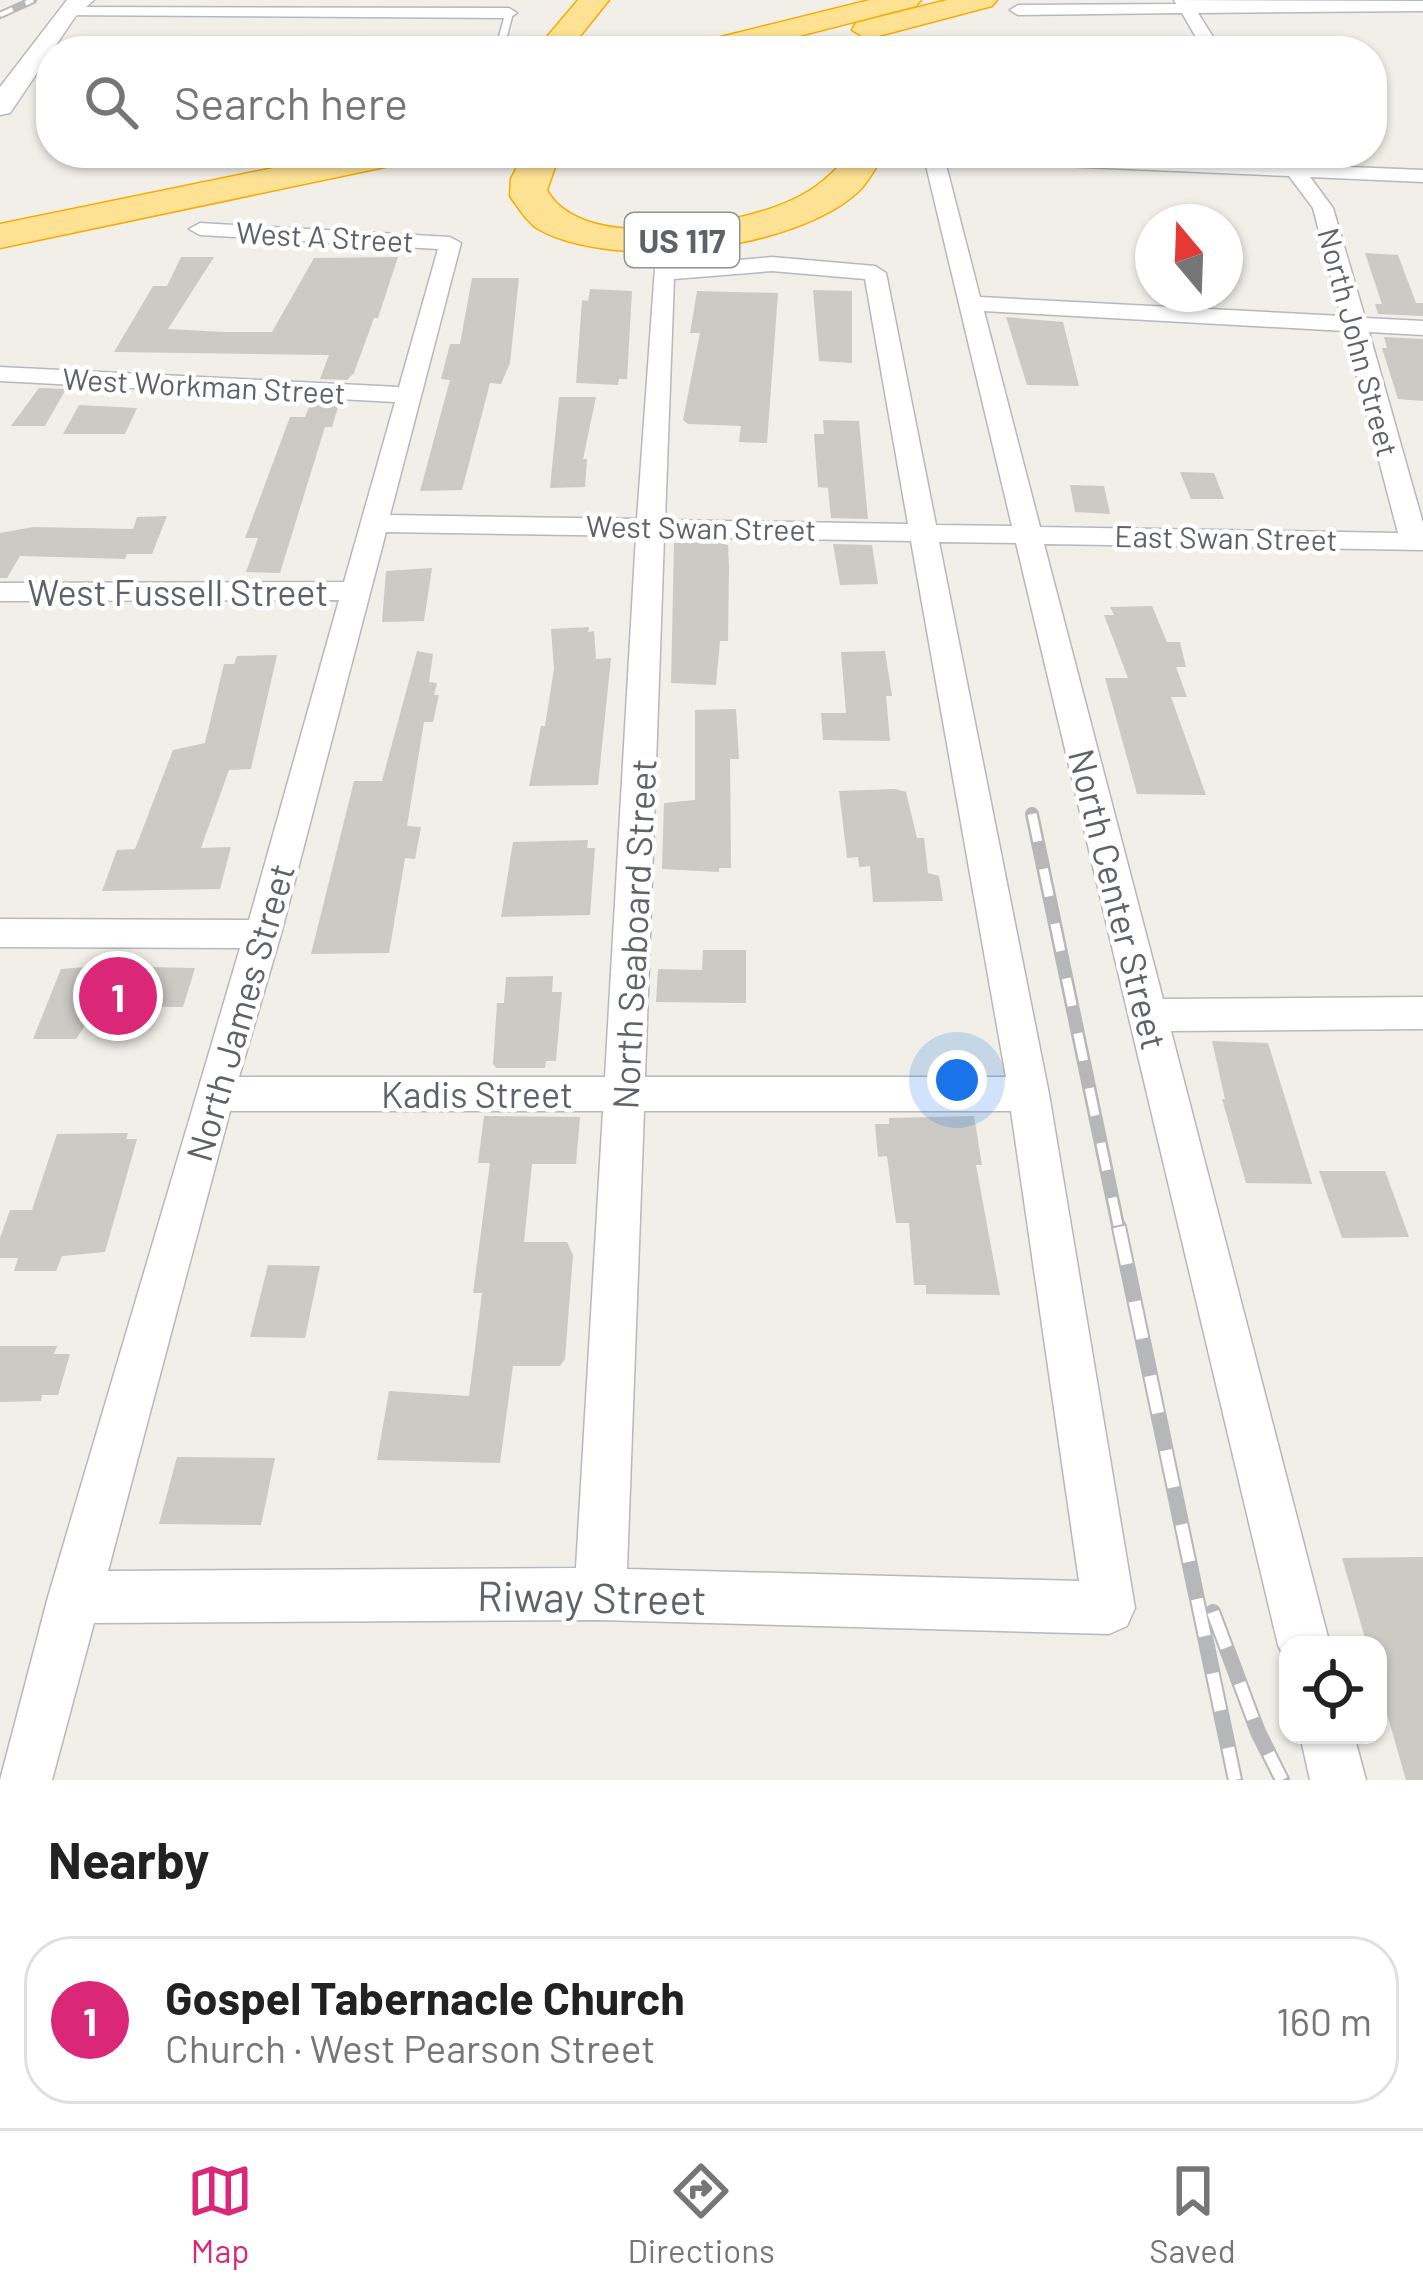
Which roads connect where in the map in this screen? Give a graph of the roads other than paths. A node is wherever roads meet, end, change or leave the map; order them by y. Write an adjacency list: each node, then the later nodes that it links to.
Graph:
1 (594, 0): 11 (highway)
2 (906, 0): 12 (highway)
3 (982, 0): 13 (highway)
4 (1186, 4): 6 (street); 7 (street); 14 (street)
5 (74, 6): 8 (street); 9 (main road)
6 (1423, 6)
7 (1018, 10)
8 (509, 13): 10 (lane)
9 (52, 36)
10 (503, 36)
11 (564, 36)
12 (763, 36)
13 (845, 36)
14 (1204, 36)
15 (36, 58): 16 (main road)
16 (0, 107)
17 (225, 168): 25 (highway)
18 (327, 168): 27 (highway)
19 (535, 168): 20 (highway, US 117)
20 (861, 168)
21 (936, 168): 29 (street, North Center Street)
22 (1293, 168): 30 (street, North John Street)
23 (1351, 168): 24 (street)
24 (1423, 176)
25 (0, 214)
26 (200, 230): 28 (street, West A Street)
27 (0, 236)
28 (450, 243): 33 (street, North James Street)
29 (970, 303): 30 (street); 36 (street, North Center Street)
30 (1354, 324): 31 (street); 38 (street, North John Street)
31 (1423, 328)
32 (0, 374): 33 (street, West Workman Street)
33 (408, 395): 34 (street, North James Street)
34 (373, 523): 35 (street, West Swan Street); 39 (street, North James Street)
35 (652, 525): 37 (street, West Swan Street); 37 (street, North Seaboard Street); 45 (street, North Seaboard Street)
36 (1028, 532): 37 (street, West Swan Street); 38 (street, East Swan Street); 44 (street, North Center Street)
37 (925, 533): 47 (street)
38 (1418, 542)
39 (356, 591): 40 (street, West Fussell Street); 42 (street, North James Street)
40 (0, 592)
41 (0, 933): 42 (street)
42 (263, 934): 46 (street, North James Street)
43 (1423, 1013): 44 (street)
44 (1148, 1015): 50 (street, North Center Street)
45 (626, 1093): 46 (street, Kadis Street); 47 (street, Kadis Street); 48 (street, North Seaboard Street)
46 (214, 1094): 49 (street, North James Street)
47 (1028, 1094): 48 (street, Riway Street)
48 (600, 1594): 49 (street, Riway Street)
49 (74, 1597): 52 (street, North James Street)
50 (1302, 1636)
51 (1329, 1744): 53 (street)
52 (25, 1780)
53 (1338, 1780)

